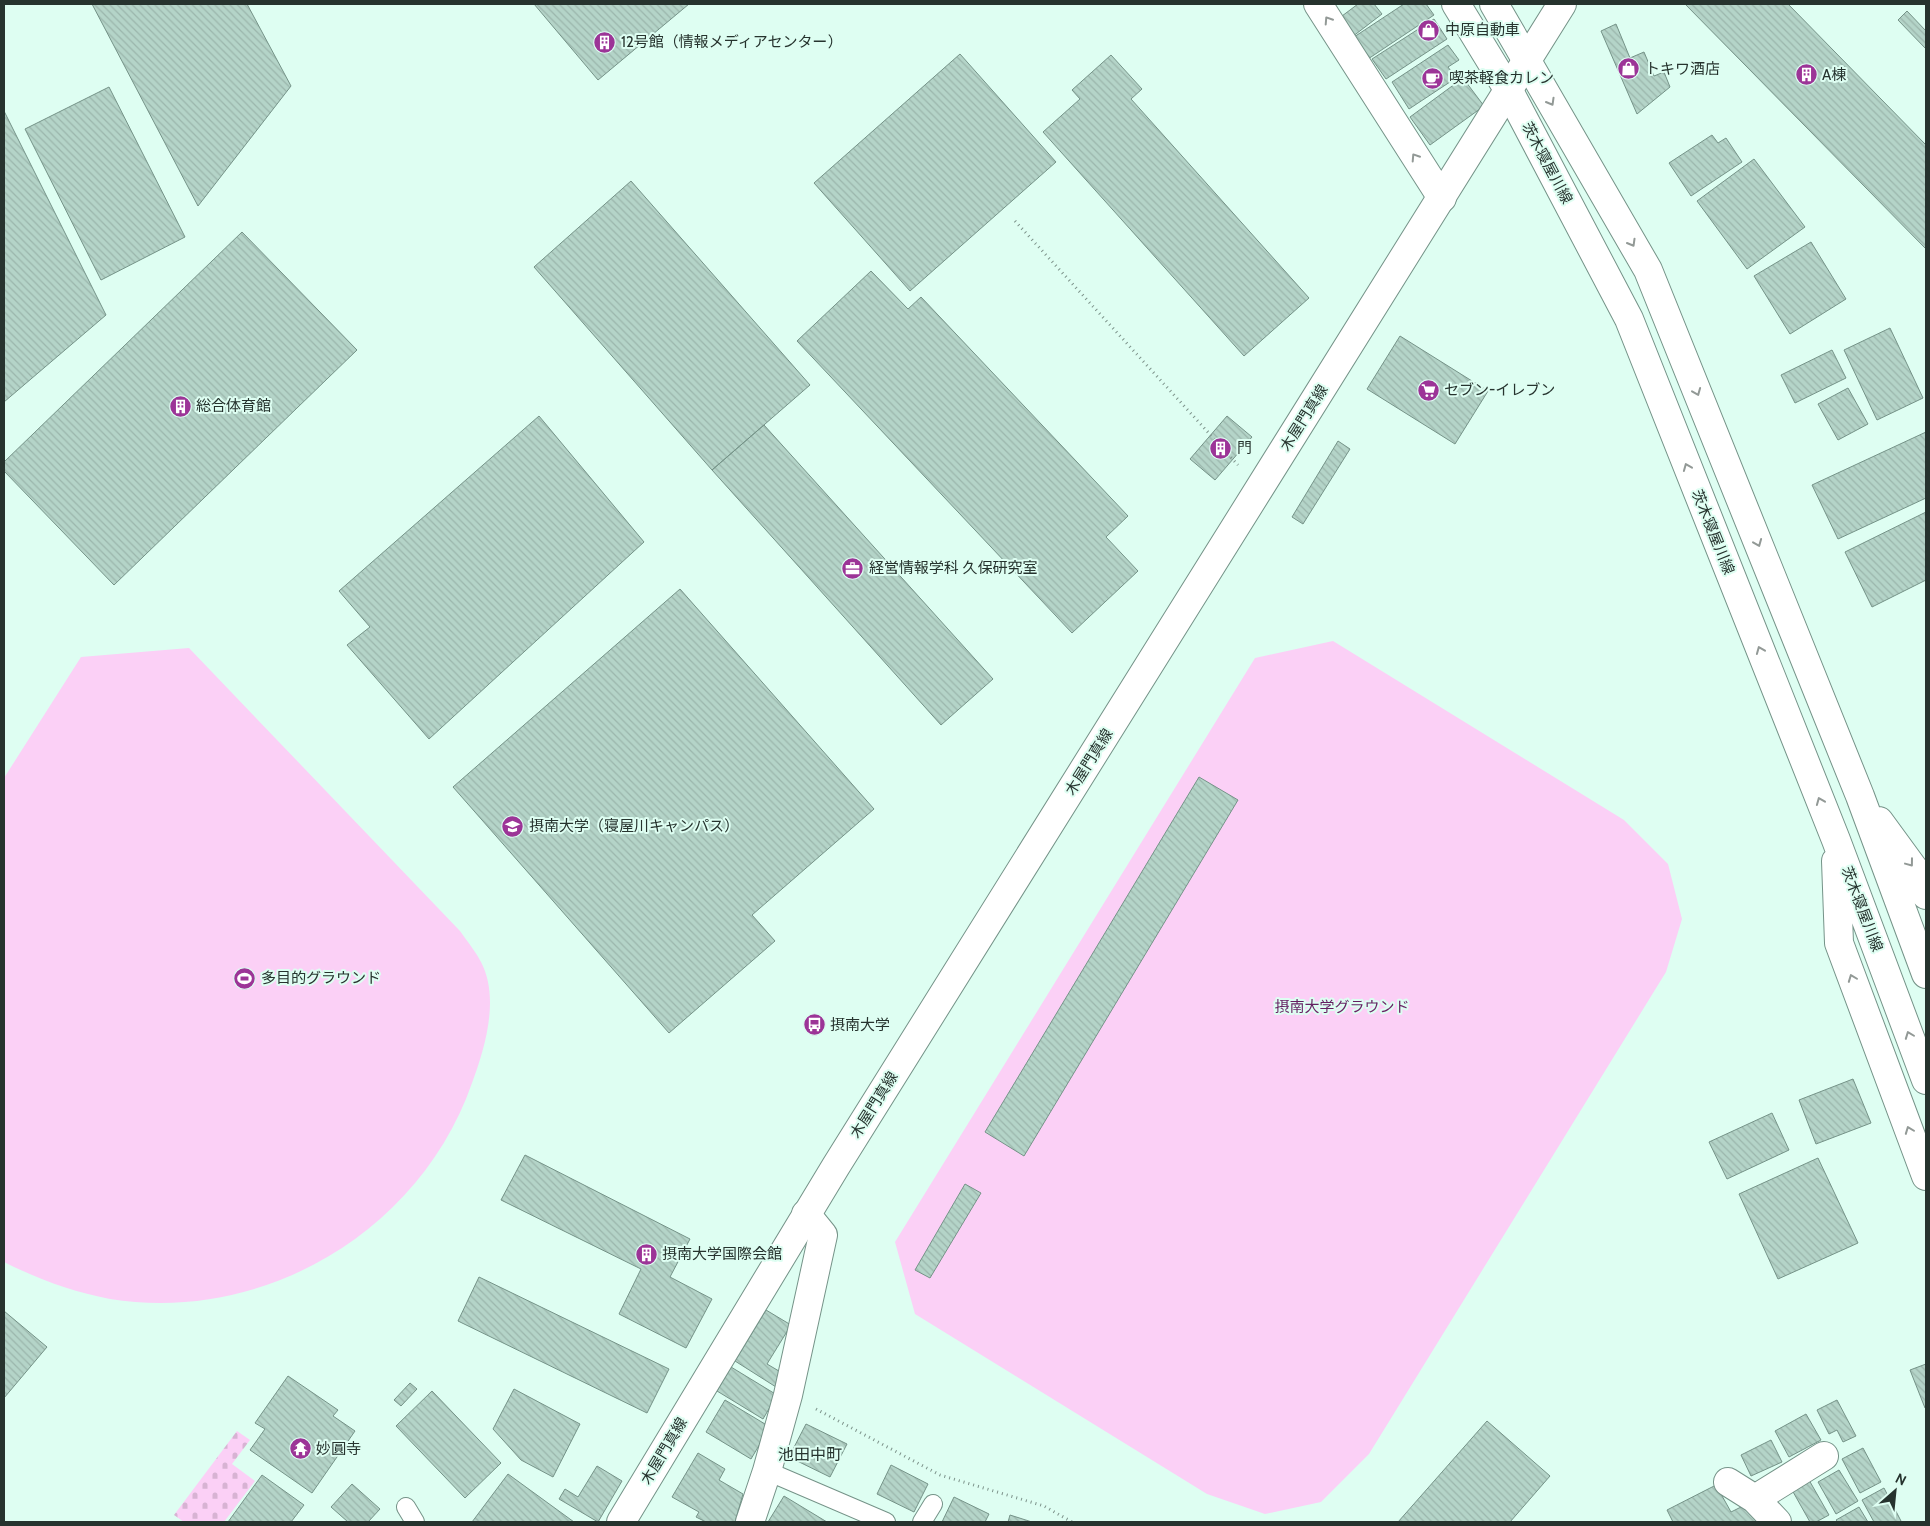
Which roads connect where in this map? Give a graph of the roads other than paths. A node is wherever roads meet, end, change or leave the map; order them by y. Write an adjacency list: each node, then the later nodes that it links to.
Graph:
1 (1318, 4): 7 (main road, one-way to 1)
2 (1456, 4): 6 (main road, 茨木寝屋川線)
3 (1494, 4): 5 (main road)
4 (1562, 4): 5 (main road, 木屋門真線)
5 (1527, 60): 6 (main road, 木屋門真線); 8 (main road, one-way to 8)
6 (1508, 91): 7 (main road, 木屋門真線); 9 (main road, 茨木寝屋川線, one-way to 6)
7 (1442, 198): 14 (main road, 木屋門真線)
8 (1860, 796): 10 (main road, one-way to 10); 11 (main road)
9 (1836, 840): 12 (main road, 茨木寝屋川線, one-way to 9); 13 (main road, one-way to 9)
10 (1926, 895)
11 (1926, 974)
12 (1926, 1080)
13 (1926, 1176)
14 (806, 1214): 16 (main road); 20 (main road, 木屋門真線)
15 (1824, 1456): 18 (main road)
16 (773, 1473): 21 (main road); 22 (lane)
17 (1728, 1482): 18 (main road)
18 (1755, 1499): 24 (main road)
19 (932, 1504): 23 (lane)
20 (621, 1522)
21 (750, 1522)
22 (886, 1522)
23 (922, 1522)
24 (1777, 1522)

